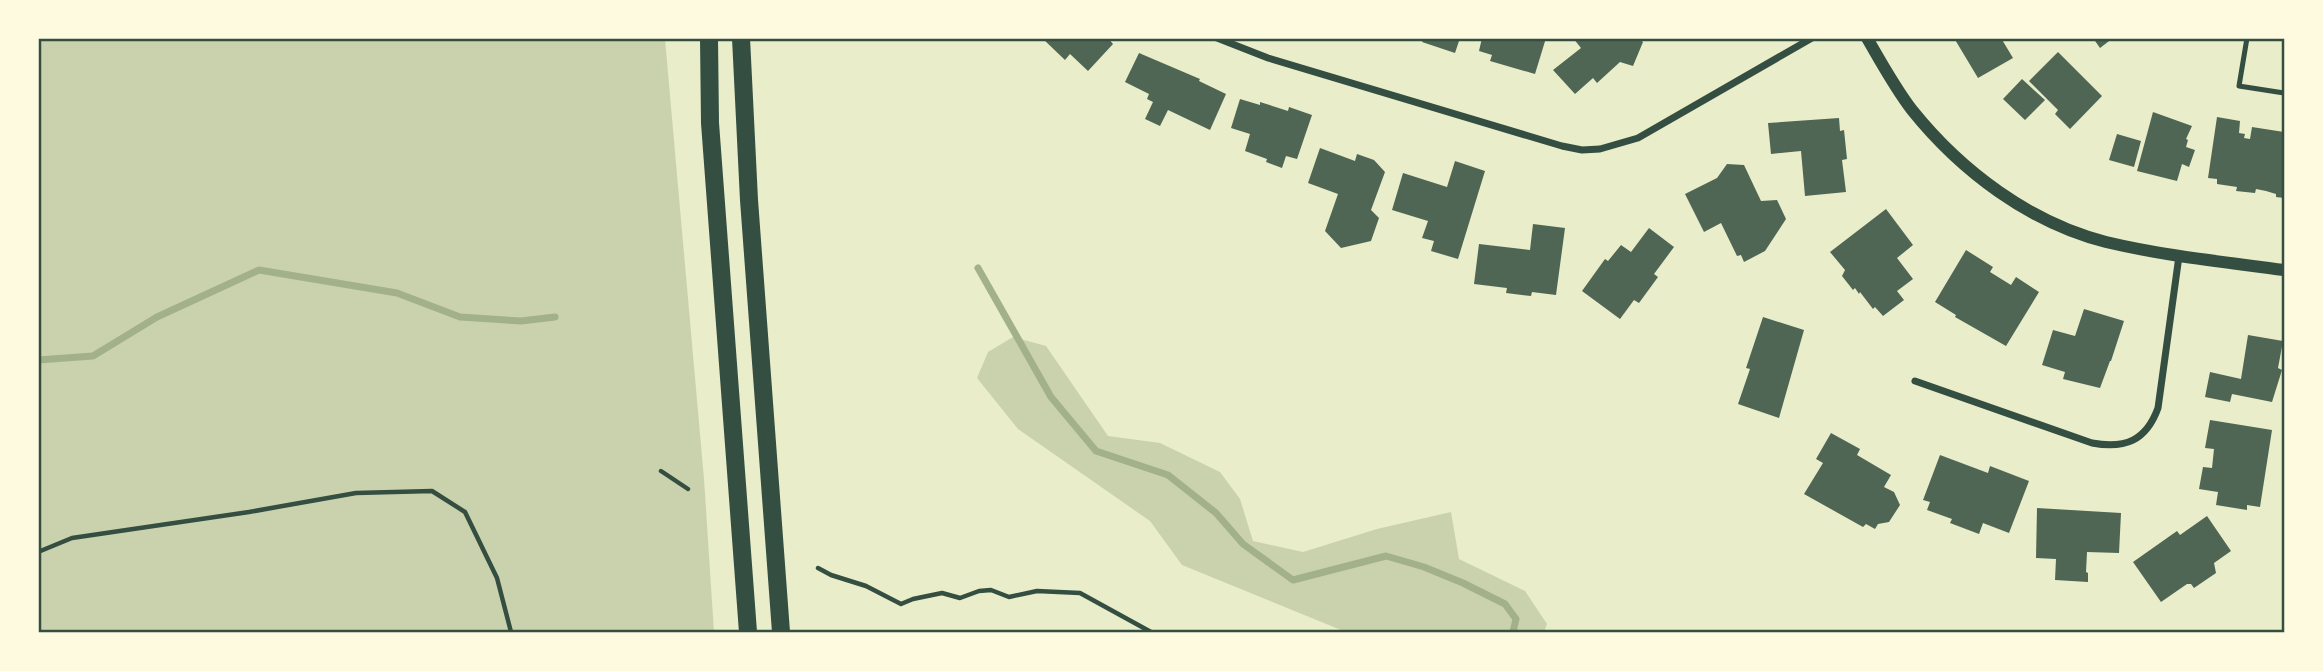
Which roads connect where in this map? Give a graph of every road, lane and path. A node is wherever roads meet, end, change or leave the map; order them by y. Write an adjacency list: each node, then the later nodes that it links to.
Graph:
1 (709, 38): 16 (main road)
2 (741, 38): 17 (main road)
3 (1217, 38): 4 (street)
4 (1812, 38)
5 (1867, 38): 8 (street)
6 (2247, 38): 7 (lane)
7 (2284, 93)
8 (2179, 255): 9 (street); 10 (street)
9 (2284, 270)
10 (1915, 381)
11 (661, 471): 12 (path)
12 (688, 489)
13 (38, 552): 15 (path)
14 (818, 568): 18 (path)
15 (511, 632)
16 (748, 632)
17 (781, 632)
18 (1151, 632)

